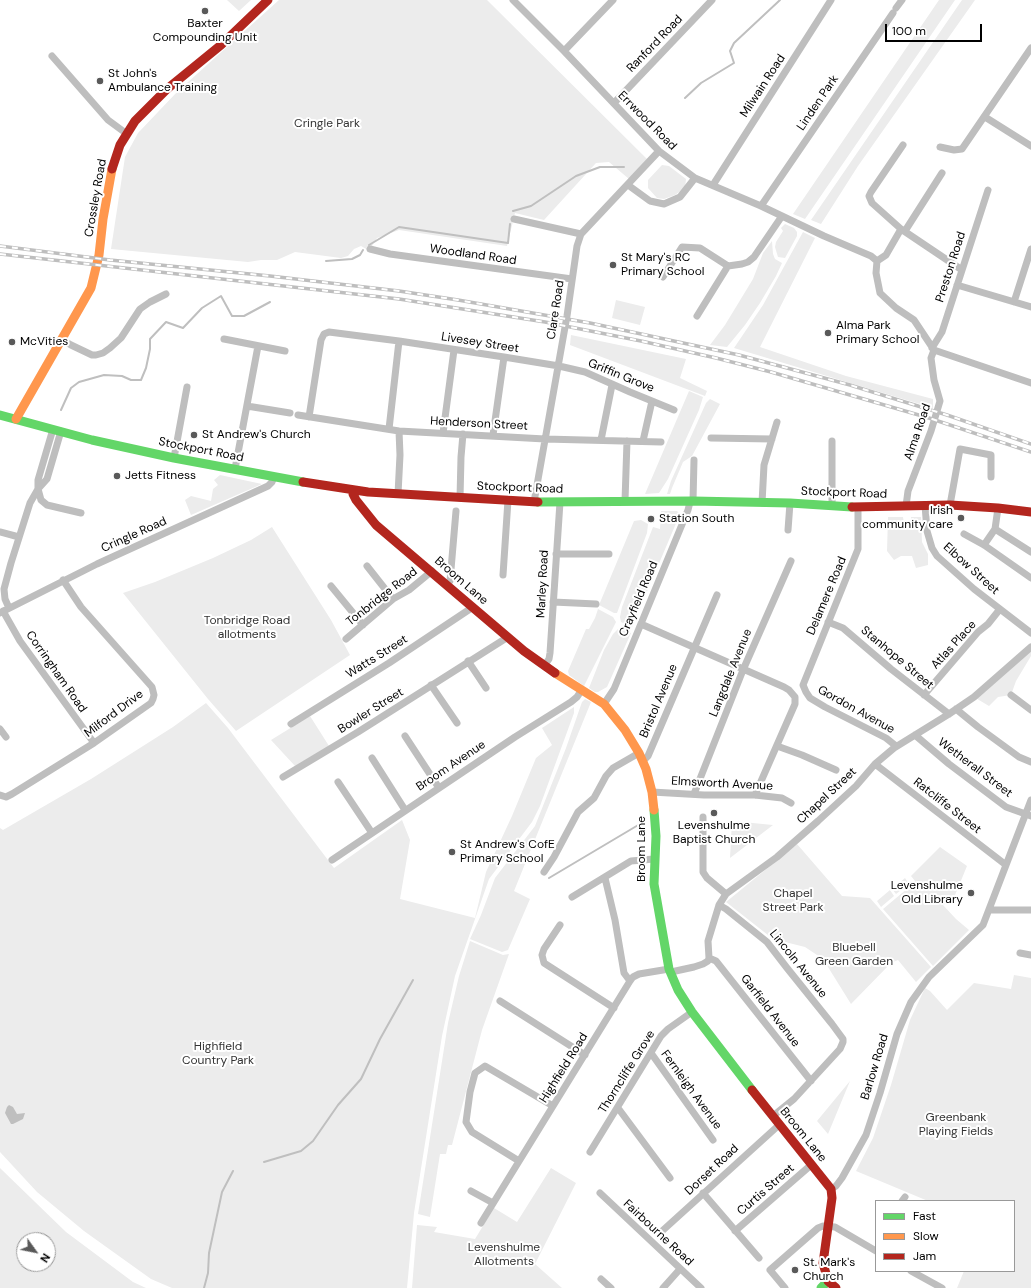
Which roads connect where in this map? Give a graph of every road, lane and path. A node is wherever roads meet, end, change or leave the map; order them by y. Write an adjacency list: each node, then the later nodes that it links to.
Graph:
1 (268, 0): 12 (main road, Crossley Road)
2 (513, 0): 8 (street, Errwood Road)
3 (613, 0): 8 (street)
4 (712, 0): 10 (street, Ranford Road)
5 (831, 0): 20 (street, Milwain Road)
6 (902, 0): 22 (street, Linden Park)
7 (1031, 48): 11 (street)
8 (564, 50): 10 (street, Errwood Road)
9 (52, 56): 12 (street)
10 (614, 103): 16 (street, Errwood Road)
11 (985, 117): 14 (street); 15 (street)
12 (127, 134): 39 (main road, Crossley Road)
13 (903, 145): 25 (street)
14 (1031, 146)
15 (940, 147)
16 (659, 151): 18 (street, Errwood Road); 19 (street, Clare Road)
17 (942, 173): 25 (street)
18 (695, 178): 19 (street); 20 (street, Errwood Road)
19 (628, 185): 26 (street, Clare Road)
20 (713, 185): 22 (street, Errwood Road)
21 (988, 190): 31 (street, Preston Road)
22 (761, 206): 23 (street, Errwood Road)
23 (782, 216): 29 (street, Errwood Road); 30 (street)
24 (514, 219): 26 (street)
25 (903, 230): 29 (street); 31 (street)
26 (581, 234): 33 (street, Clare Road)
27 (370, 249): 33 (street, Woodland Road)
28 (1031, 249): 36 (street)
29 (877, 261): 43 (street)
30 (728, 266): 32 (street); 38 (street)
31 (962, 270): 34 (street, Preston Road)
32 (663, 277)
33 (572, 279): 47 (street, Clare Road)
34 (957, 285): 36 (street); 43 (street, Preston Road)
35 (166, 294): 39 (street)
36 (1014, 302): 37 (street)
37 (1031, 307)
38 (697, 316)
39 (61, 339): 58 (main road, Crossley Road)
40 (224, 340): 42 (street)
41 (399, 341): 44 (street, Livesey Street); 57 (street, Livesey Street); 60 (street)
42 (258, 346): 45 (street); 52 (street)
43 (933, 349): 48 (street); 94 (street, Alma Road)
44 (454, 350): 46 (street, Livesey Street); 63 (street)
45 (285, 351)
46 (504, 357): 47 (street, Livesey Street); 65 (street)
47 (558, 366): 49 (street, Griffin Grove); 67 (street, Clare Road)
48 (1031, 383)
49 (612, 385): 51 (street, Griffin Grove); 69 (street)
50 (187, 387): 74 (street)
51 (652, 401): 53 (street, Griffin Grove); 71 (street)
52 (247, 406): 54 (street); 76 (street)
53 (674, 410)
54 (290, 413)
55 (0, 415): 58 (main road, Stockport Road)
56 (298, 415): 57 (street, Henderson Street)
57 (309, 417): 60 (street, Henderson Street)
58 (16, 419): 61 (main road, Stockport Road)
59 (777, 422): 68 (street)
60 (389, 429): 62 (street, Henderson Street)
61 (57, 430): 74 (main road, Stockport Road); 79 (street, Corringham Road)
62 (399, 431): 63 (street, Henderson Street); 81 (street)
63 (443, 433): 64 (street, Henderson Street)
64 (464, 434): 65 (street, Henderson Street); 82 (street)
65 (493, 435): 67 (street, Henderson Street)
66 (711, 438): 68 (street)
67 (545, 439): 69 (street, Henderson Street); 85 (street, Clare Road)
68 (772, 439): 88 (street)
69 (601, 440): 70 (street, Henderson Street)
70 (627, 441): 71 (street, Henderson Street); 84 (street)
71 (643, 441): 73 (street, Henderson Street)
72 (832, 441): 92 (street)
73 (661, 442)
74 (174, 458): 76 (main road, Stockport Road)
75 (694, 460): 87 (street, Crayfield Road)
76 (235, 469): 77 (main road, Stockport Road)
77 (274, 477): 80 (main road, Stockport Road); 113 (street, Cringle Road)
78 (991, 477): 91 (street)
79 (38, 488): 98 (street); 103 (street, Corringham Road)
80 (353, 490): 81 (main road, Stockport Road); 110 (main road, Broom Lane)
81 (398, 494): 82 (main road, Stockport Road)
82 (460, 498): 83 (main road, Stockport Road)
83 (508, 500): 85 (main road, Stockport Road); 111 (street)
84 (625, 501): 86 (main road, Stockport Road); 87 (main road, Stockport Road)
85 (534, 502): 86 (main road, Stockport Road)
86 (560, 502): 106 (street, Marley Road)
87 (692, 502): 88 (main road, Stockport Road); 124 (street, Crayfield Road)
88 (762, 503): 89 (main road, Stockport Road)
89 (790, 503): 92 (main road, Stockport Road); 100 (street)
90 (925, 505): 91 (main road, Stockport Road); 94 (main road, Stockport Road); 121 (street, Elbow Street)
91 (950, 505): 95 (main road, Stockport Road)
92 (832, 506): 93 (main road, Stockport Road)
93 (858, 506): 94 (main road, Stockport Road); 123 (street, Delamere Road)
94 (906, 506)
95 (998, 508): 97 (main road, Stockport Road); 99 (street)
96 (456, 511): 114 (street)
97 (1031, 512)
98 (81, 513)
99 (995, 529): 104 (street); 105 (street)
100 (788, 530)
101 (0, 532): 103 (street)
102 (964, 534): 104 (street)
103 (20, 537): 122 (street, Corringham Road)
104 (984, 545): 112 (street)
105 (1031, 552)
106 (556, 554): 107 (street); 118 (street, Marley Road)
107 (609, 554)
108 (791, 561): 133 (street, Langdale Avenue)
109 (367, 566): 117 (street)
110 (432, 571): 114 (main road, Broom Lane); 117 (street, Tonbridge Road)
111 (503, 575)
112 (1031, 578)
113 (63, 580): 122 (street, Cringle Road); 150 (street, Milford Drive)
114 (447, 584): 120 (main road, Broom Lane)
115 (331, 586): 125 (street)
116 (717, 595): 130 (street, Bristol Avenue)
117 (393, 599): 125 (street, Tonbridge Road)
118 (553, 602): 119 (street); 132 (street, Marley Road)
119 (596, 604)
120 (473, 607): 127 (main road, Broom Lane); 145 (street, Watts Street)
121 (1000, 609): 126 (street, Elbow Street); 138 (street, Atlas Place)
122 (4, 611): 150 (street, Corringham Road)
123 (828, 622): 137 (street, Delamere Road); 138 (street, Stanhope Street)
124 (641, 624): 130 (street); 140 (street, Crayfield Road)
125 (363, 625): 128 (street, Tonbridge Road)
126 (1031, 630)
127 (508, 637): 131 (street, Bowler Street); 132 (main road, Broom Lane)
128 (346, 639)
129 (1031, 647): 141 (street, Chapel Street)
130 (694, 649): 133 (street); 155 (street, Bristol Avenue)
131 (468, 662): 134 (street, Bowler Street); 135 (street)
132 (544, 666): 136 (main road, Broom Lane)
133 (743, 670): 151 (street); 163 (street, Langdale Avenue)
134 (431, 685): 144 (street); 159 (street, Bowler Street)
135 (486, 688)
136 (579, 689): 140 (main road, Broom Lane); 161 (street, Broom Avenue)
137 (806, 692): 152 (street, Gordon Avenue)
138 (924, 695): 143 (street, Stanhope Street)
139 (1011, 695): 142 (street)
140 (601, 702): 153 (main road, Broom Lane)
141 (956, 709): 143 (street, Chapel Street); 156 (street)
142 (1031, 710)
143 (949, 714): 147 (street, Chapel Street)
144 (457, 723)
145 (291, 724)
146 (0, 729): 149 (street)
147 (915, 735): 152 (street, Chapel Street); 169 (street, Wetherall Street)
148 (406, 736): 161 (street)
149 (6, 737)
150 (94, 744): 164 (street, Milford Drive)
151 (777, 746): 158 (street); 165 (street)
152 (896, 746): 157 (street, Chapel Street)
153 (639, 753): 155 (main road, Broom Lane); 172 (street)
154 (372, 758): 168 (street)
155 (643, 762): 162 (main road, Broom Lane)
156 (1031, 762)
157 (876, 764): 176 (street, Ratcliffe Street); 179 (street, Chapel Street)
158 (836, 770)
159 (283, 777)
160 (338, 782): 171 (street)
161 (439, 788): 168 (street, Broom Avenue)
162 (652, 792): 163 (street, Elmsworth Avenue); 173 (main road, Broom Lane)
163 (694, 794): 165 (street, Elmsworth Avenue)
164 (0, 795)
165 (755, 795): 167 (street, Elmsworth Avenue)
166 (1031, 800): 169 (street, Barlow Road)
167 (791, 803)
168 (405, 810): 171 (street, Broom Avenue)
169 (1028, 815): 176 (street, Barlow Road)
170 (703, 817): 179 (street)
171 (372, 832): 175 (street, Broom Avenue)
172 (554, 857): 174 (street); 177 (street)
173 (654, 858): 178 (street); 188 (main road, Broom Lane)
174 (562, 859)
175 (332, 860)
176 (1006, 865): 182 (street, Barlow Road)
177 (544, 872)
178 (606, 878): 180 (street); 189 (street)
179 (726, 894): 181 (street, Chapel Street)
180 (572, 897)
181 (719, 905): 187 (street, Chapel Street); 195 (street, Lincoln Avenue)
182 (989, 910): 183 (street); 205 (street, Barlow Road)
183 (1031, 910)
184 (560, 925): 191 (street)
185 (1020, 953): 186 (street)
186 (1031, 955)
187 (709, 958): 188 (street); 195 (street, Garfield Avenue)
188 (670, 971): 189 (street); 192 (main road, Broom Lane)
189 (630, 981): 191 (street, Highfield Road)
190 (500, 1001): 194 (street)
191 (614, 1008): 194 (street, Highfield Road)
192 (692, 1012): 193 (street, Thorncliffe Grove); 198 (main road, Broom Lane)
193 (651, 1053): 197 (street, Thorncliffe Grove); 200 (street, Fernleigh Avenue)
194 (585, 1055): 196 (street, Highfield Road)
195 (811, 1081): 198 (street)
196 (553, 1106): 202 (street, Highfield Road); 202 (street)
197 (618, 1108): 201 (street, Thorncliffe Grove); 204 (street)
198 (773, 1116): 199 (main road, Broom Lane)
199 (779, 1125): 203 (main road, Broom Lane); 208 (street, Dorset Road)
200 (713, 1140)
201 (590, 1152)
202 (519, 1161): 209 (street, Highfield Road)
203 (812, 1165): 205 (main road, Broom Lane); 212 (street, Curtis Street)
204 (670, 1178)
205 (831, 1189): 211 (main road)
206 (471, 1191): 209 (street)
207 (600, 1193): 216 (street, Fairbourne Road)
208 (704, 1193): 212 (street); 213 (street, Dorset Road)
209 (493, 1203): 210 (street, Highfield Road)
210 (481, 1223)
211 (827, 1226): 214 (street); 219 (main road); 223 (street)
212 (735, 1231): 215 (street)
213 (661, 1232)
214 (875, 1249)
215 (759, 1258)
216 (680, 1269): 221 (street); 222 (street, Fairbourne Road)
217 (923, 1274): 226 (street)
218 (601, 1279): 220 (street)
219 (828, 1281): 224 (main road); 225 (main road)
220 (611, 1288)
221 (663, 1288)
222 (702, 1288)
223 (784, 1288)
224 (821, 1288)
225 (836, 1288)
226 (942, 1288)

